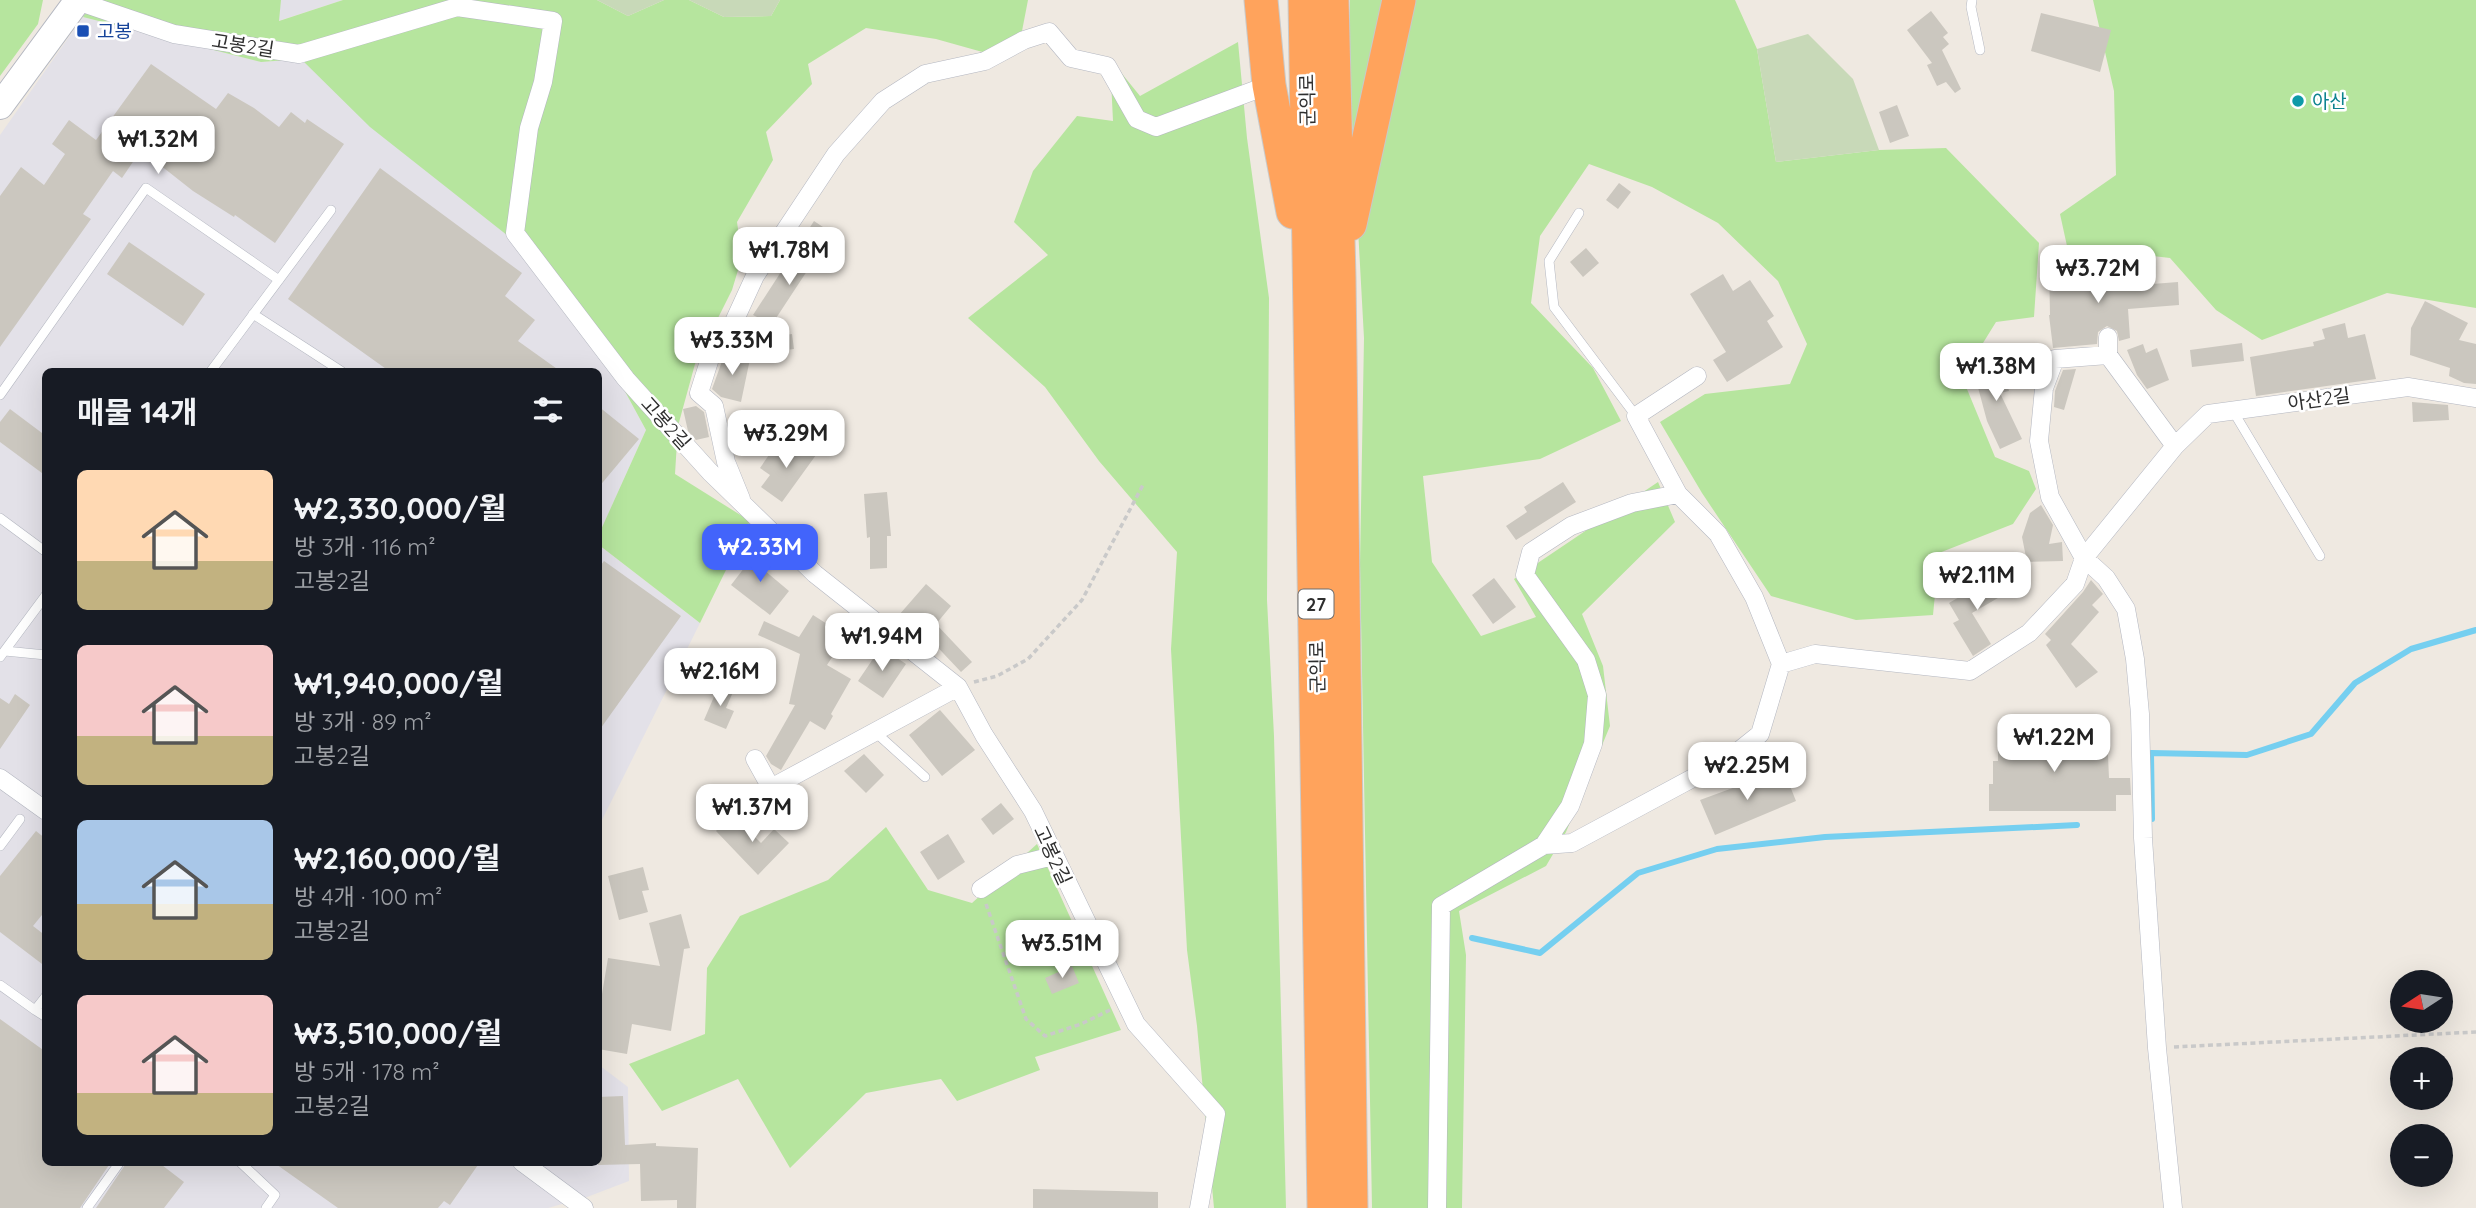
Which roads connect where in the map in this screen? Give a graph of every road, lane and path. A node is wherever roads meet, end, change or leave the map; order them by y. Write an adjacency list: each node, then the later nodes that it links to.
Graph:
1 (77, 0): 9 (street); 28 (street, 고봉2길)
2 (1261, 0): 8 (highway)
3 (1305, 0): 14 (highway, 군익로 / 27)
4 (1332, 0): 12 (highway, 군익로 / 27)
5 (1399, 0): 12 (highway)
6 (1972, 0): 7 (lane)
7 (1980, 50)
8 (1269, 85): 14 (highway); 28 (street)
9 (0, 106)
10 (331, 210): 13 (lane)
11 (1579, 213): 24 (lane)
12 (1339, 278): 63 (highway, 군익로 / 27)
13 (279, 280): 15 (lane); 21 (lane)
14 (1310, 306): 62 (highway, 군익로 / 27)
15 (253, 314): 18 (lane); 19 (lane)
16 (2108, 337): 17 (street)
17 (2108, 355): 25 (street); 32 (street)
18 (213, 368)
19 (336, 368)
20 (1697, 376): 24 (street)
21 (0, 395)
22 (2476, 398): 23 (street, 아산2길)
23 (2233, 411): 25 (street, 아산2길); 31 (lane)
24 (1636, 416): 27 (street)
25 (2175, 446): 32 (street, 아산2길)
26 (1144, 483): 37 (path)
27 (1678, 494): 36 (street); 44 (street)
28 (744, 505): 37 (street, 고봉2길)
29 (0, 518): 30 (lane)
30 (42, 549)
31 (2320, 556)
32 (2084, 558): 36 (street, 아산2길); 54 (street)
33 (42, 600): 34 (lane)
34 (2, 654): 35 (lane)
35 (42, 655)
36 (1781, 664): 44 (street)
37 (958, 687): 38 (street); 46 (street, 고봉2길)
38 (874, 732): 39 (street); 40 (lane)
39 (755, 760)
40 (925, 777)
41 (0, 778): 42 (street)
42 (42, 808)
43 (20, 819): 45 (lane)
44 (1544, 845): 64 (street)
45 (0, 846)
46 (1053, 856): 47 (street); 50 (street, 고봉2길)
47 (981, 889): 50 (path)
48 (0, 985): 51 (lane)
49 (42, 1001): 51 (lane)
50 (1126, 1003): 61 (street, 고봉2길)
51 (35, 1010): 52 (lane)
52 (42, 1014)
53 (2476, 1032): 54 (path)
54 (2157, 1048): 65 (street)
55 (117, 1166): 58 (lane)
56 (244, 1166): 59 (lane)
57 (527, 1166): 60 (street)
58 (87, 1208)
59 (266, 1208)
60 (584, 1208)
61 (1199, 1208)
62 (1324, 1208)
63 (1351, 1208)
64 (1437, 1208)
65 (2173, 1208)

